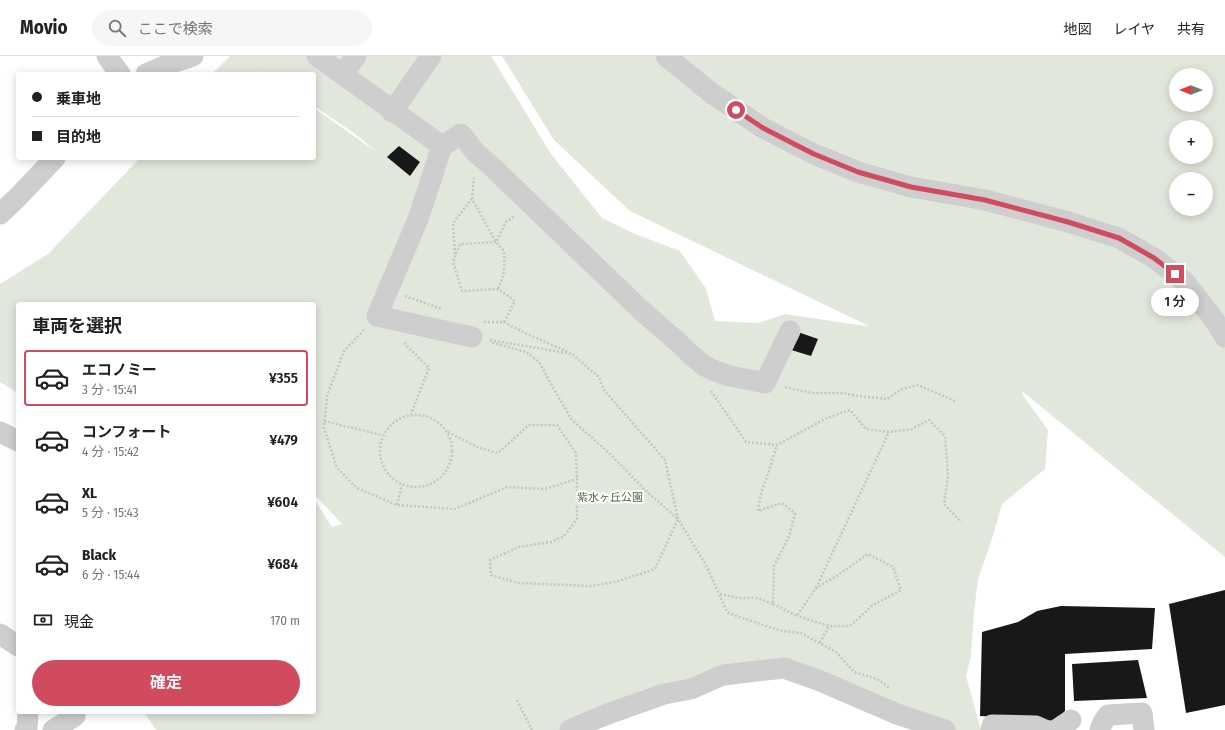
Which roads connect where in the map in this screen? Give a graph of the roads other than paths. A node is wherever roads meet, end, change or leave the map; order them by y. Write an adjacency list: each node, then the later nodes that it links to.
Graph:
1 (107, 56): 7 (street)
2 (193, 56): 8 (street)
3 (317, 56): 9 (street)
4 (356, 56): 9 (street)
5 (431, 56): 10 (street)
6 (666, 56): 16 (street)
7 (119, 72)
8 (151, 72)
9 (343, 74): 10 (street)
10 (392, 112): 11 (street)
11 (442, 146): 14 (street); 15 (street)
12 (52, 160): 13 (street)
13 (0, 214)
14 (476, 330)
15 (790, 331)
16 (1225, 337)
17 (0, 432): 18 (street)
18 (16, 440)
19 (0, 634): 20 (street)
20 (16, 645)
21 (75, 716): 22 (street)
22 (53, 730)
23 (570, 730): 24 (street)
24 (945, 730)
25 (991, 730): 26 (street)
26 (1045, 730)
27 (1100, 730): 28 (street)
28 (1144, 730)

